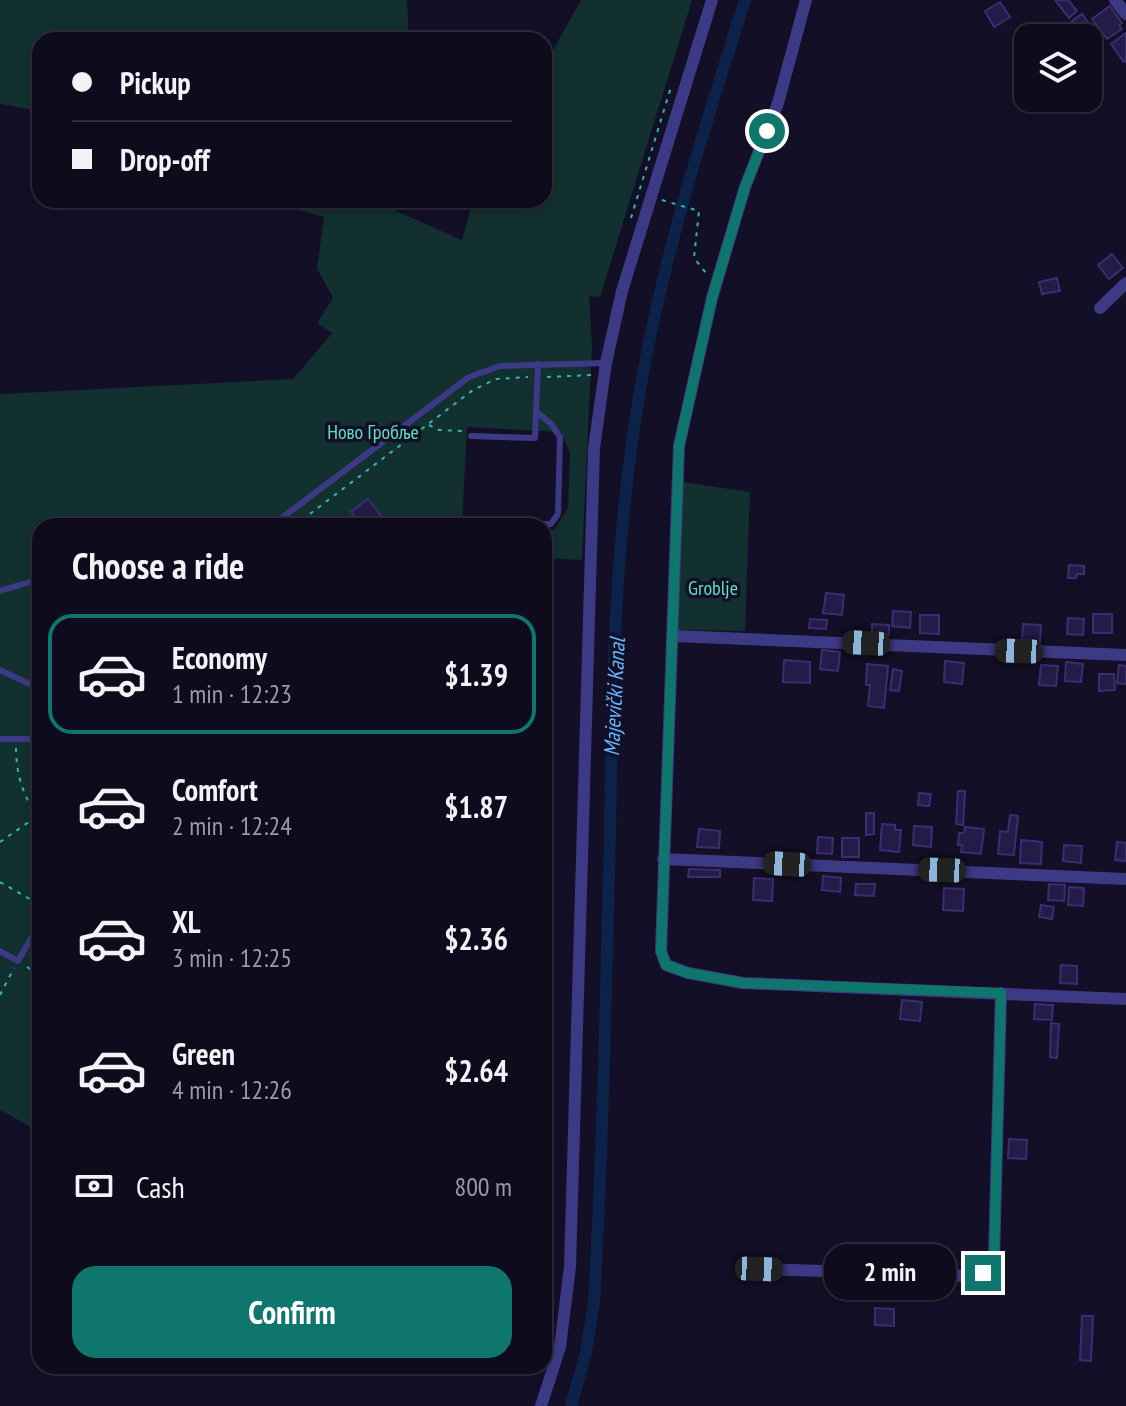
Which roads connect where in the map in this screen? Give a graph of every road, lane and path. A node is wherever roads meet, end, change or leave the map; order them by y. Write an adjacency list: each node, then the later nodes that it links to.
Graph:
1 (712, 0): 10 (street)
2 (806, 0): 6 (street)
3 (1115, 0): 4 (street)
4 (1126, 14)
5 (673, 203): 6 (path)
6 (717, 282): 20 (street)
7 (1126, 283): 8 (street)
8 (1100, 308)
9 (538, 364): 10 (lane); 11 (lane); 15 (lane)
10 (605, 369): 11 (path); 42 (street)
11 (538, 377): 12 (lane); 13 (path)
12 (536, 411): 14 (lane); 17 (lane)
13 (429, 424): 14 (path); 16 (path)
14 (471, 436)
15 (282, 518)
16 (305, 518)
17 (552, 523)
18 (32, 581): 19 (lane)
19 (0, 591)
20 (674, 636): 21 (street); 30 (street)
21 (1126, 655)
22 (0, 670): 23 (lane)
23 (32, 685)
24 (0, 739): 25 (lane)
25 (16, 739): 26 (lane); 27 (path)
26 (32, 739)
27 (32, 808)
28 (32, 820): 29 (path)
29 (0, 842)
30 (663, 859): 31 (street); 38 (street)
31 (1126, 879)
32 (0, 882): 33 (path)
33 (32, 900)
34 (32, 937): 36 (lane)
35 (0, 951): 36 (lane)
36 (18, 961): 37 (path); 39 (path)
37 (32, 970)
38 (1001, 993): 40 (street); 41 (street)
39 (0, 995)
40 (1126, 999)
41 (759, 1269)
42 (552, 1372)
43 (551, 1374): 44 (street)
44 (541, 1406)

